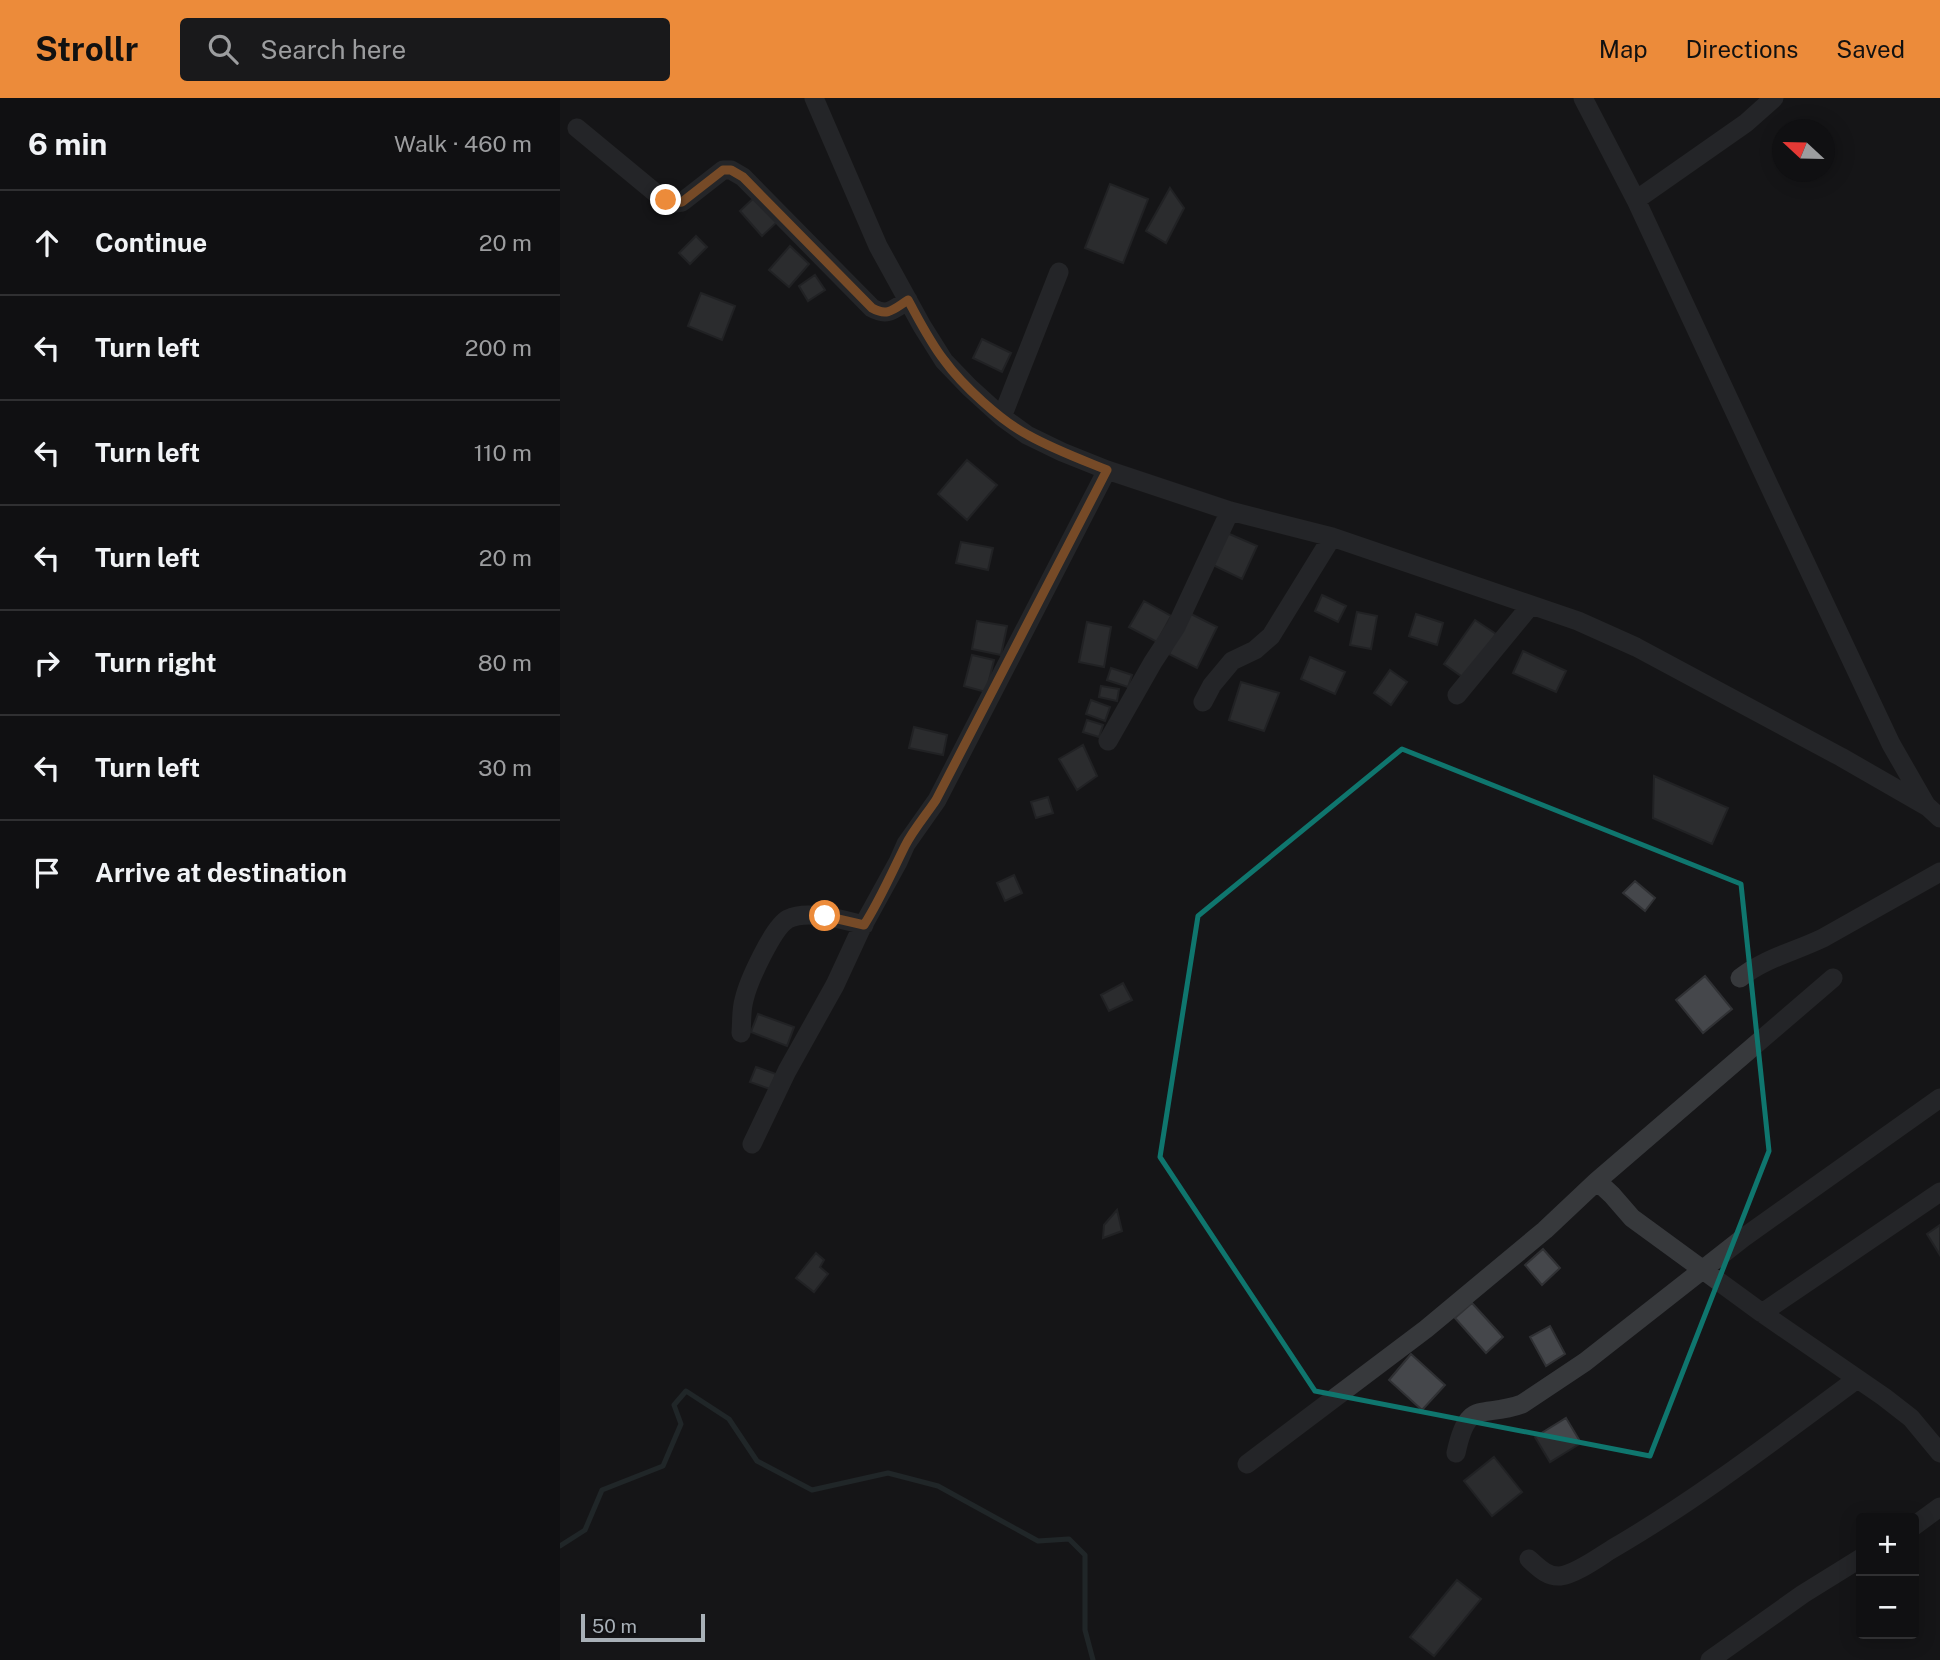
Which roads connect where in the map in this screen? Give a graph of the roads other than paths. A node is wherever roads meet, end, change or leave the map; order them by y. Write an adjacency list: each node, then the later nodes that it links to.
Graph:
1 (814, 98): 7 (street)
2 (1583, 98): 5 (street)
3 (1774, 98): 5 (street)
4 (578, 128): 7 (street)
5 (1636, 200): 16 (street)
6 (1059, 272): 8 (street)
7 (908, 300): 8 (street)
8 (1002, 417): 9 (street)
9 (1107, 470): 10 (street); 18 (street)
10 (1230, 511): 11 (street); 15 (street)
11 (1332, 537): 12 (street); 14 (street)
12 (1531, 605): 13 (street); 16 (street)
13 (1457, 695)
14 (1203, 702)
15 (1108, 741)
16 (1934, 813)
17 (1940, 872): 19 (street)
18 (864, 925): 21 (street); 23 (street)
19 (1740, 978)
20 (1833, 978): 24 (street)
21 (741, 1032)
22 (1940, 1098): 26 (street)
23 (751, 1144)
24 (1597, 1181): 26 (street); 31 (street)
25 (1940, 1192): 27 (street)
26 (1702, 1270): 27 (street); 29 (street)
27 (1762, 1314): 28 (street)
28 (1857, 1379): 30 (street); 34 (street)
29 (1456, 1453)
30 (1940, 1453)
31 (1247, 1464)
32 (1940, 1507): 33 (street)
33 (1919, 1523)
34 (1529, 1559)
35 (1856, 1561): 36 (street)
36 (1710, 1660)

